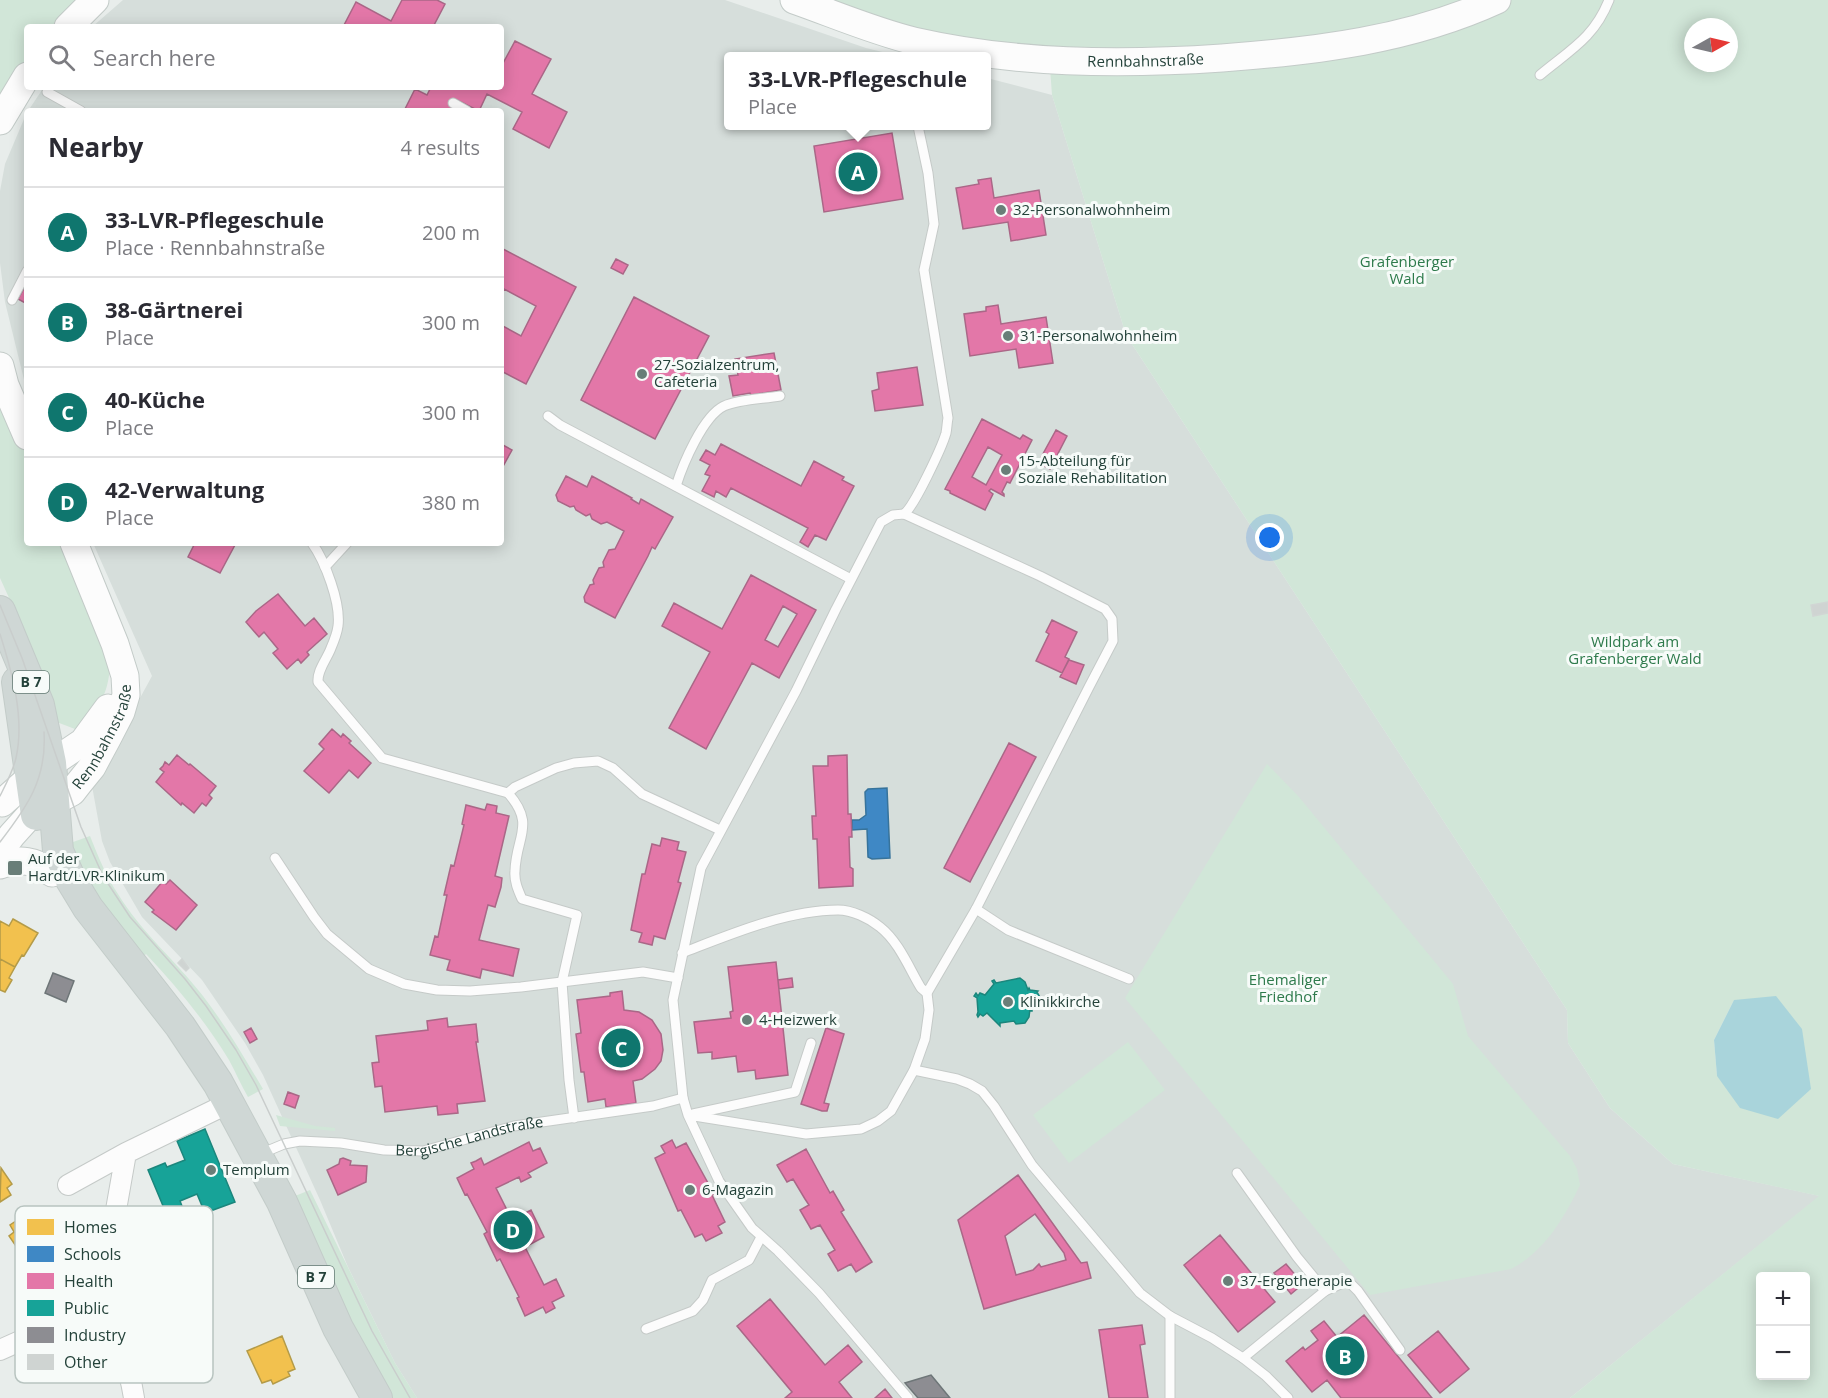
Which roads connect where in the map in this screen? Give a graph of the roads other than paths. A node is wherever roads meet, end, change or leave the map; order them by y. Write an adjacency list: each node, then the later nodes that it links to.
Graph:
1 (95, 0): 5 (street)
2 (794, 0): 6 (street, Rennbahnstraße)
3 (1497, 0): 7 (street, Rennbahnstraße)
4 (1609, 0): 8 (lane)
5 (71, 24)
6 (984, 52)
7 (991, 53)
8 (1540, 75)
9 (31, 90): 14 (street)
10 (47, 90): 12 (lane)
11 (453, 103): 13 (lane)
12 (76, 108)
13 (462, 108)
14 (0, 121)
15 (919, 130): 23 (lane)
16 (24, 277): 17 (lane)
17 (12, 300)
18 (0, 366): 21 (street)
19 (780, 396): 22 (lane)
20 (548, 416): 22 (lane)
21 (24, 429)
22 (676, 486): 28 (lane)
23 (904, 514): 28 (lane); 41 (lane)
24 (75, 546): 31 (street, Rennbahnstraße)
25 (314, 546): 27 (lane)
26 (344, 546): 27 (lane)
27 (325, 567): 34 (lane)
28 (851, 579): 36 (lane)
29 (0, 611): 30 (main road, B 7)
30 (12, 641): 32 (main road, B 7); 33 (main road, B 7)
31 (119, 658): 33 (street, Rennbahnstraße); 33 (street, Rennbahnstraße)
32 (22, 728): 33 (main road, B 7); 35 (street)
33 (41, 790): 35 (street); 37 (street); 40 (main road, B 7); 46 (main road, B 7)
34 (508, 793): 36 (lane); 45 (lane)
35 (1, 805)
36 (720, 830): 42 (lane)
37 (0, 851)
38 (275, 858): 45 (lane)
39 (0, 865): 40 (street)
40 (52, 873): 46 (main road, B 7)
41 (976, 909): 44 (lane); 47 (lane)
42 (682, 953): 43 (lane); 47 (lane)
43 (678, 978): 45 (lane); 50 (lane)
44 (1129, 979)
45 (562, 982): 53 (lane)
46 (152, 990): 51 (main road, B 7)
47 (927, 993): 49 (lane)
48 (811, 1043): 52 (lane)
49 (914, 1070): 52 (lane); 61 (lane)
50 (683, 1098): 52 (lane); 53 (lane, Bergische Landstraße)
51 (230, 1102): 54 (street); 55 (main road, B 7)
52 (688, 1115): 59 (lane)
53 (574, 1118): 55 (lane, Bergische Landstraße)
54 (126, 1153): 57 (street); 58 (street)
55 (258, 1155): 69 (main road, B 7)
56 (1237, 1173): 60 (lane)
57 (68, 1185)
58 (117, 1206)
59 (761, 1237): 62 (lane); 70 (lane)
60 (1325, 1292): 65 (lane); 66 (lane)
61 (1170, 1316): 66 (lane); 71 (lane)
62 (646, 1329)
63 (15, 1343): 64 (street)
64 (0, 1350)
65 (1400, 1350)
66 (1243, 1358): 72 (lane)
67 (132, 1383): 68 (street)
68 (134, 1398)
69 (377, 1398)
70 (908, 1398)
71 (1170, 1398)
72 (1288, 1398)

